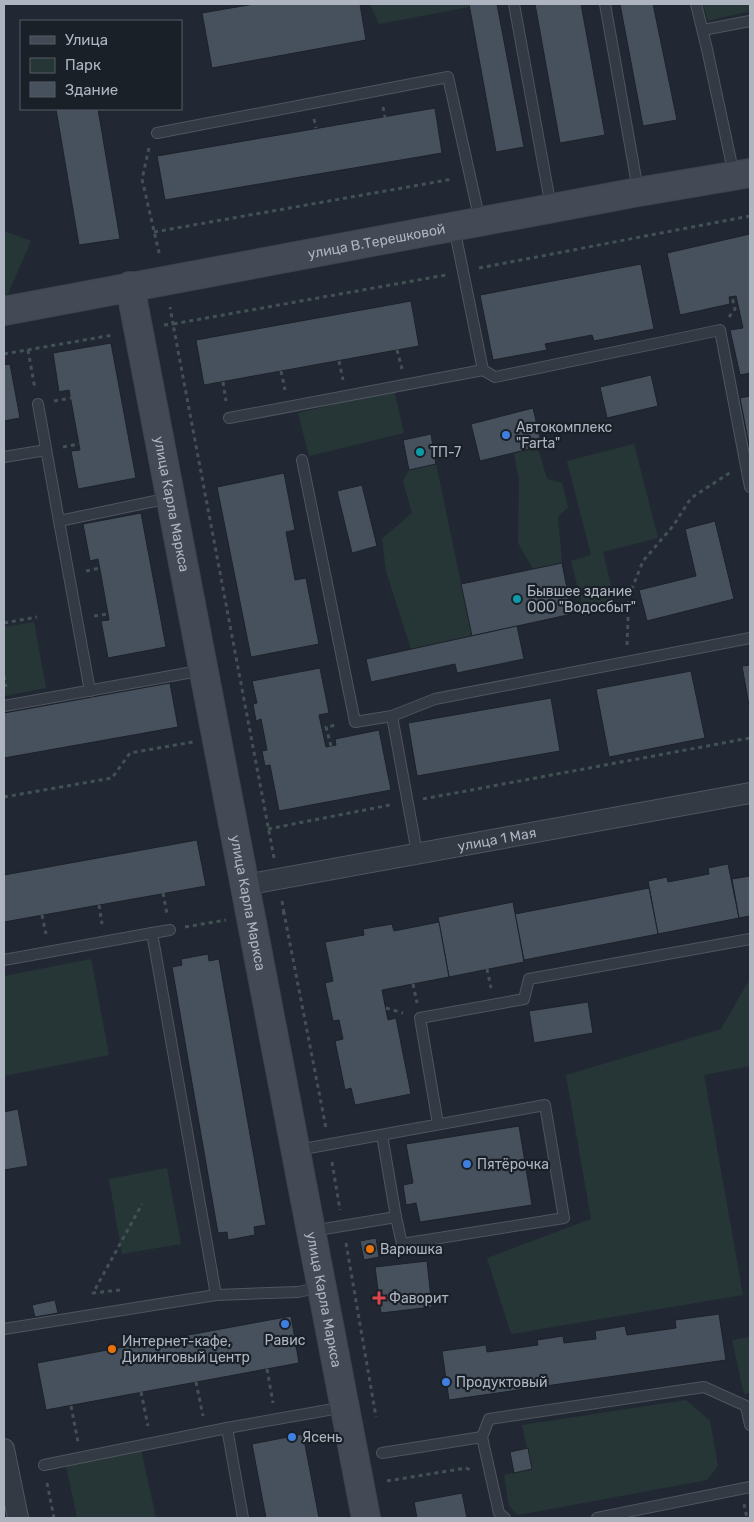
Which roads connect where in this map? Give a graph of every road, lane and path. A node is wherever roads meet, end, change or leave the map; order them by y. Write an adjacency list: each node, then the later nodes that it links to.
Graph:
1 (514, 4): 10 (lane)
2 (605, 4): 9 (lane)
3 (696, 4): 5 (lane)
4 (750, 21): 5 (lane)
5 (702, 30): 7 (lane)
6 (157, 133): 11 (lane)
7 (742, 174): 9 (main road, улица В.Терешковой)
8 (460, 178): 13 (path)
9 (638, 192): 10 (main road, улица В.Терешковой)
10 (552, 208): 11 (main road, улица В.Терешковой)
11 (480, 222): 12 (main road, улица В.Терешковой)
12 (454, 226): 14 (main road, улица В.Терешковой); 19 (lane)
13 (154, 232)
14 (130, 286): 15 (main road, улица В.Терешковой); 27 (main road, улица Карла Маркса)
15 (4, 311)
16 (119, 334): 17 (path)
17 (28, 350): 18 (path); 20 (path)
18 (4, 354)
19 (484, 370): 21 (lane); 25 (lane)
20 (38, 404): 22 (lane)
21 (229, 418)
22 (46, 450): 23 (lane); 28 (lane)
23 (4, 457)
24 (302, 460): 37 (lane)
25 (746, 462): 26 (lane); 32 (path)
26 (750, 487)
27 (171, 498): 28 (lane); 33 (main road, улица Карла Маркса)
28 (59, 521): 34 (lane)
29 (37, 618): 30 (path)
30 (4, 623)
31 (750, 638): 32 (lane)
32 (626, 663): 36 (lane)
33 (205, 670): 34 (lane); 46 (main road, улица Карла Маркса)
34 (90, 691): 35 (lane)
35 (4, 706)
36 (392, 716): 37 (lane); 43 (lane)
37 (355, 722): 40 (path)
38 (750, 738): 43 (path)
39 (195, 742): 42 (path)
40 (331, 746)
41 (750, 794): 45 (street, улица 1 Мая)
42 (4, 798)
43 (408, 802): 44 (path); 45 (lane)
44 (268, 829)
45 (417, 853): 46 (street, улица 1 Мая)
46 (245, 885): 47 (main road, улица Карла Маркса)
47 (240, 919): 48 (path); 54 (path); 55 (main road, улица Карла Маркса)
48 (170, 930): 49 (lane)
49 (152, 933): 51 (lane); 62 (lane)
50 (750, 939): 52 (lane)
51 (4, 960)
52 (438, 1124): 53 (lane); 57 (lane)
53 (382, 1135): 54 (lane); 57 (lane)
54 (329, 1144): 55 (lane); 58 (path)
55 (296, 1151): 59 (main road, улица Карла Маркса)
56 (142, 1204): 61 (path)
57 (396, 1217): 58 (lane)
58 (343, 1226): 59 (lane); 76 (path)
59 (311, 1231): 60 (main road, улица Карла Маркса)
60 (322, 1287): 62 (lane); 68 (main road, улица Карла Маркса)
61 (121, 1290)
62 (216, 1295): 63 (lane)
63 (4, 1329)
64 (267, 1369): 69 (path)
65 (196, 1382): 72 (path)
66 (141, 1392): 74 (path)
67 (71, 1406): 77 (path)
68 (345, 1407): 69 (lane); 87 (main road, улица Карла Маркса)
69 (277, 1419): 71 (lane)
70 (750, 1425): 73 (lane)
71 (227, 1428): 72 (lane); 86 (lane)
72 (206, 1432): 74 (lane)
73 (482, 1437): 76 (lane); 88 (lane)
74 (152, 1443): 77 (lane)
75 (4, 1449): 84 (street)
76 (382, 1453): 80 (path)
77 (81, 1457): 78 (lane)
78 (44, 1465): 85 (path)
79 (474, 1472): 80 (path)
80 (387, 1481): 82 (path)
81 (750, 1487): 89 (lane)
82 (388, 1490)
83 (743, 1499): 90 (path)
84 (18, 1518)
85 (54, 1518)
86 (243, 1518)
87 (366, 1518)
88 (505, 1518)
89 (596, 1518)
90 (747, 1518)

